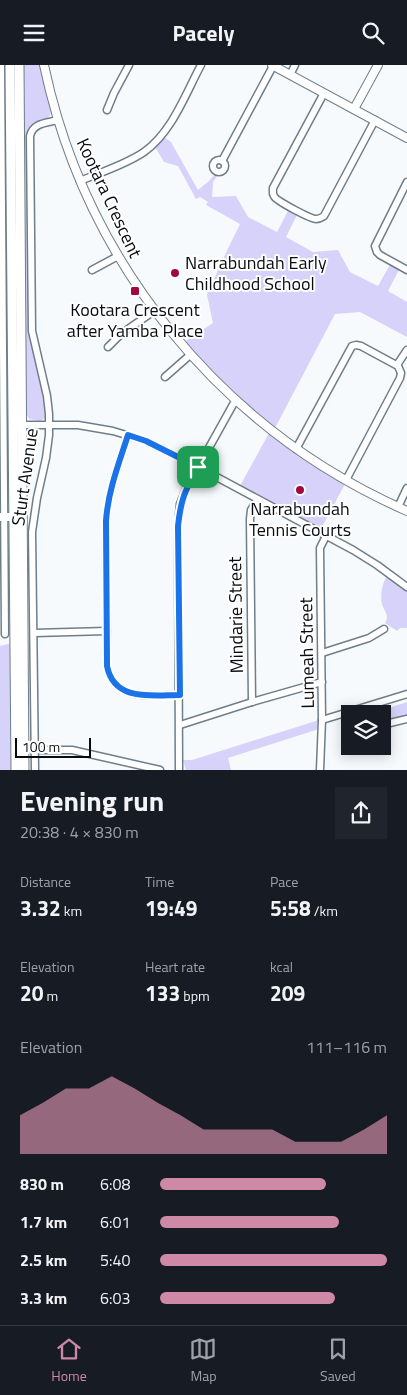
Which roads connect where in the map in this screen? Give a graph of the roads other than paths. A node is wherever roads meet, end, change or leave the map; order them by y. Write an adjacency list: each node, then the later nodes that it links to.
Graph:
1 (1, 65): 20 (street, Sturt Avenue)
2 (10, 65): 20 (main road, Sturt Avenue)
3 (19, 65): 20 (main road, Sturt Avenue)
4 (44, 65): 14 (street, Kootara Crescent)
5 (129, 65): 13 (street)
6 (201, 65): 18 (street)
7 (272, 65): 10 (street); 17 (street)
8 (295, 65): 10 (street)
9 (378, 65): 12 (street)
10 (290, 75): 11 (street)
11 (324, 93): 12 (street); 15 (street)
12 (354, 109): 15 (street)
13 (107, 110)
14 (58, 120): 18 (street, Kootara Crescent); 33 (street, Sturt Avenue)
15 (375, 120): 16 (street)
16 (407, 137)
17 (222, 161)
18 (80, 181): 21 (street, Kootara Crescent)
19 (407, 182): 22 (street)
20 (9, 233): 29 (street, Sturt Avenue); 34 (main road, Sturt Avenue)
21 (118, 255): 23 (street); 24 (street, Kootara Crescent)
22 (407, 269)
23 (92, 270)
24 (154, 311): 25 (street); 27 (street, Kootara Crescent)
25 (108, 347)
26 (407, 349): 28 (street)
27 (190, 355): 31 (street); 32 (street, Kootara Crescent)
28 (397, 365): 30 (street); 36 (street)
29 (2, 366): 43 (street, Sturt Avenue)
30 (404, 371): 38 (street)
31 (165, 377)
32 (235, 401): 36 (street, Kootara Crescent); 37 (street)
33 (49, 424): 34 (street); 35 (street); 48 (street, Sturt Avenue)
34 (17, 425): 43 (main road, Sturt Avenue)
35 (128, 435): 37 (street); 47 (street)
36 (296, 449): 38 (street, Kootara Crescent)
37 (198, 467): 40 (street); 53 (street)
38 (346, 480): 41 (street, Kootara Crescent)
39 (407, 488): 41 (street)
40 (257, 500): 44 (street); 54 (street, Mindarie Street)
41 (398, 507): 42 (street, Kootara Crescent)
42 (407, 511)
43 (10, 517): 49 (street, Sturt Avenue); 62 (main road, Sturt Avenue); 63 (main road, Sturt Avenue)
44 (326, 537): 45 (street); 50 (street, Lumeah Street)
45 (407, 587)
46 (384, 629): 50 (street)
47 (107, 631): 48 (street); 53 (street)
48 (34, 633): 61 (street, Sturt Avenue)
49 (5, 634)
50 (322, 653): 51 (street, Lumeah Street)
51 (322, 682): 54 (street); 58 (street, Lumeah Street)
52 (407, 693): 55 (street)
53 (180, 695): 60 (street)
54 (252, 702): 60 (street)
55 (373, 705)
56 (341, 714): 58 (street)
57 (407, 719): 59 (street)
58 (322, 720): 67 (street, Lumeah Street)
59 (391, 723)
60 (180, 725): 66 (street)
61 (35, 750): 64 (street, Sturt Avenue); 65 (street)
62 (16, 770)
63 (23, 770)
64 (35, 770)
65 (160, 770)
66 (179, 770)
67 (320, 770)

